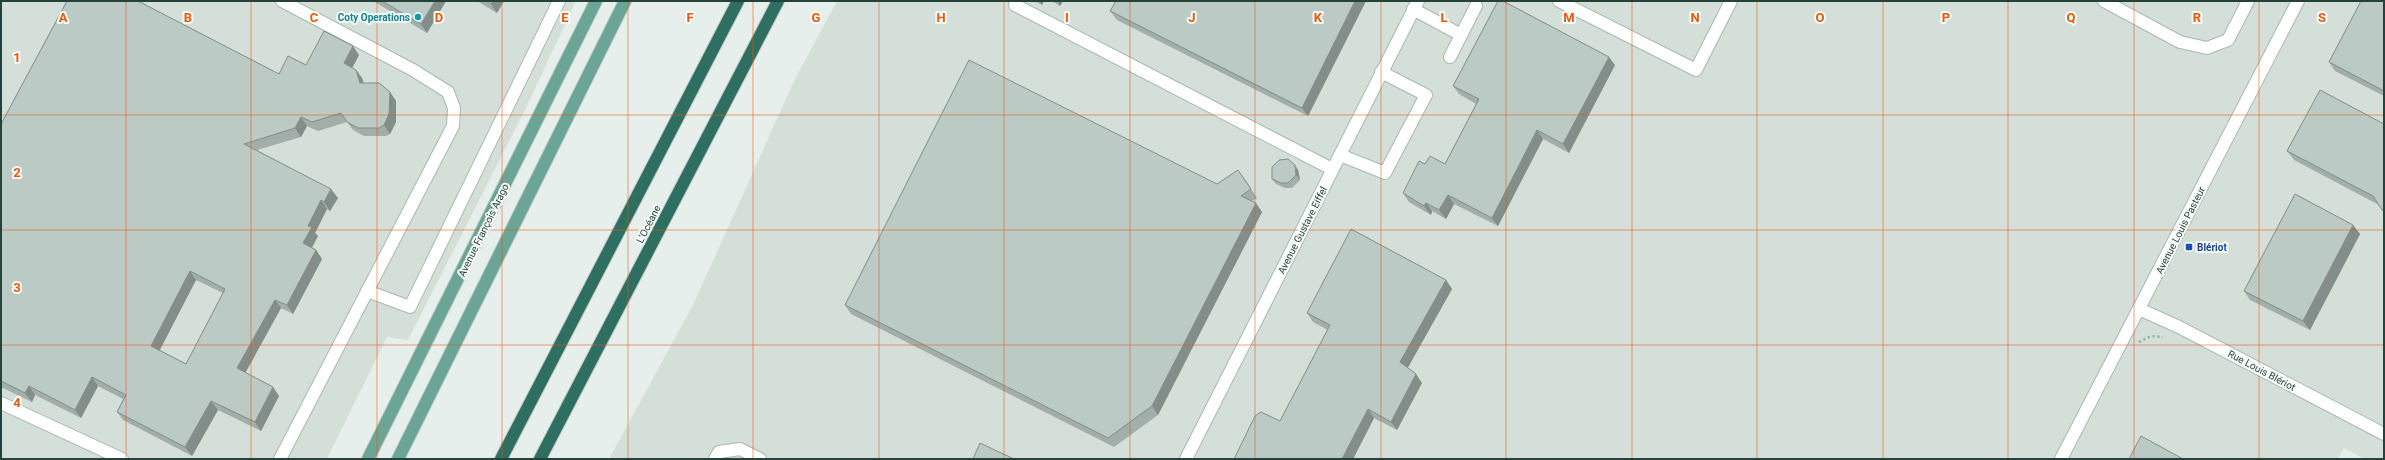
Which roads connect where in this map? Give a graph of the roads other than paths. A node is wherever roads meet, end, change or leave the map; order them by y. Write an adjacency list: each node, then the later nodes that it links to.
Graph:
1 (282, 1): 20 (street)
2 (559, 1): 20 (street)
3 (596, 1): 26 (main road, Avenue François Arago)
4 (625, 1): 27 (main road)
5 (738, 1): 28 (highway)
6 (778, 1): 29 (highway, L’Océane)
7 (1559, 1): 8 (street)
8 (1731, 1)
9 (2104, 1): 10 (street)
10 (2248, 1)
11 (2298, 1): 21 (street, Avenue Louis Pasteur)
12 (1015, 5): 19 (street)
13 (1415, 5): 15 (street); 17 (street, Avenue Gustave Eiffel)
14 (1476, 6): 15 (street)
15 (1461, 35): 16 (street)
16 (1450, 57)
17 (1382, 72): 18 (street, Avenue Gustave Eiffel); 18 (street)
18 (1340, 155): 19 (street, Avenue Gustave Eiffel)
19 (1332, 170): 32 (street, Avenue Gustave Eiffel)
20 (367, 291): 25 (street)
21 (2139, 309): 23 (street, Rue Louis Blériot); 33 (street, Avenue Louis Pasteur)
22 (1, 403): 24 (street)
23 (2384, 434)
24 (122, 459)
25 (280, 459)
26 (368, 459)
27 (398, 459)
28 (501, 459)
29 (540, 459)
30 (715, 459): 31 (street)
31 (760, 459)
32 (1186, 459)
33 (2061, 459)

